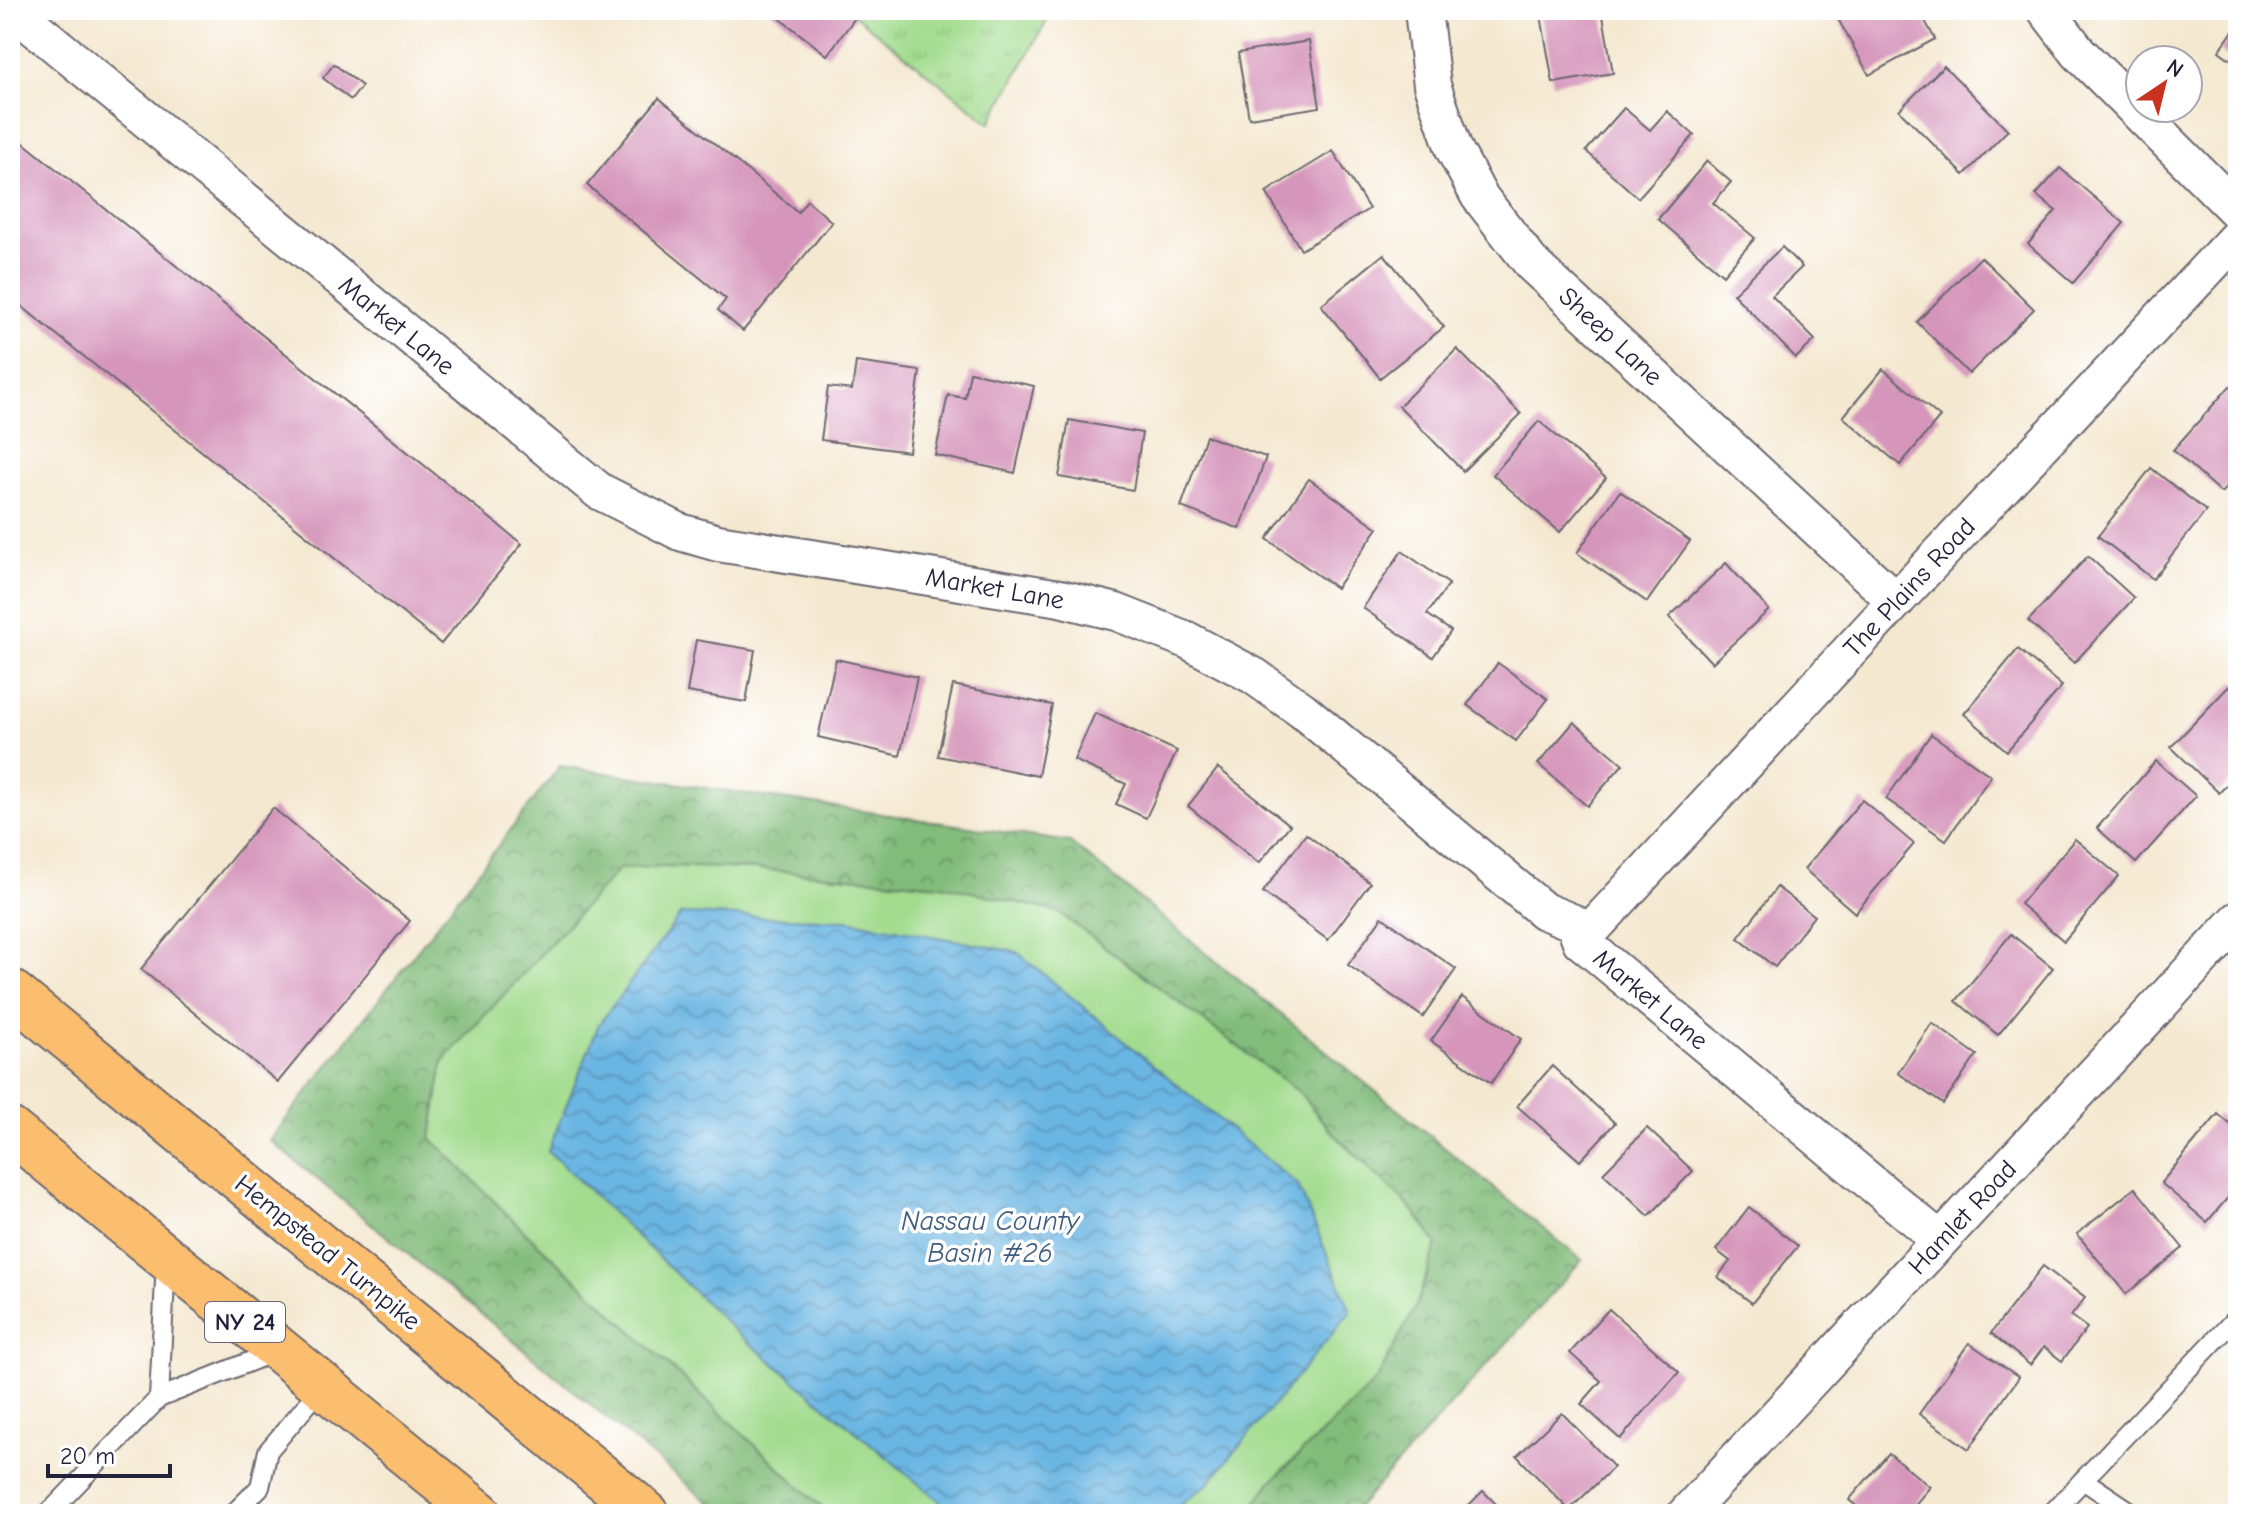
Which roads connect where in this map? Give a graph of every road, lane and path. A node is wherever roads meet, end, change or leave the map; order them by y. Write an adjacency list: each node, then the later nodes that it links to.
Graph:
1 (13, 10): 8 (street, Market Lane)
2 (1423, 10): 6 (street, Sheep Lane)
3 (2046, 10): 4 (street)
4 (2238, 212)
5 (2238, 236): 6 (street, The Plains Road)
6 (1896, 601): 8 (street, The Plains Road)
7 (2238, 920): 11 (street, Hamlet Road)
8 (1581, 941): 11 (street, Market Lane)
9 (10, 991): 21 (main road, Hempstead Turnpike)
10 (10, 1130): 12 (main road, NY 24)
11 (1940, 1240): 22 (street, Hamlet Road)
12 (166, 1258): 14 (main road, NY 24); 16 (lane)
13 (2238, 1316): 17 (lane)
14 (279, 1350): 15 (main road, NY 24); 16 (lane)
15 (322, 1387): 19 (lane); 20 (main road, NY 24)
16 (159, 1398): 18 (lane)
17 (2083, 1480): 23 (lane); 24 (lane)
18 (48, 1514)
19 (233, 1514)
20 (480, 1514)
21 (647, 1514)
22 (1686, 1514)
23 (2051, 1514)
24 (2134, 1514)

